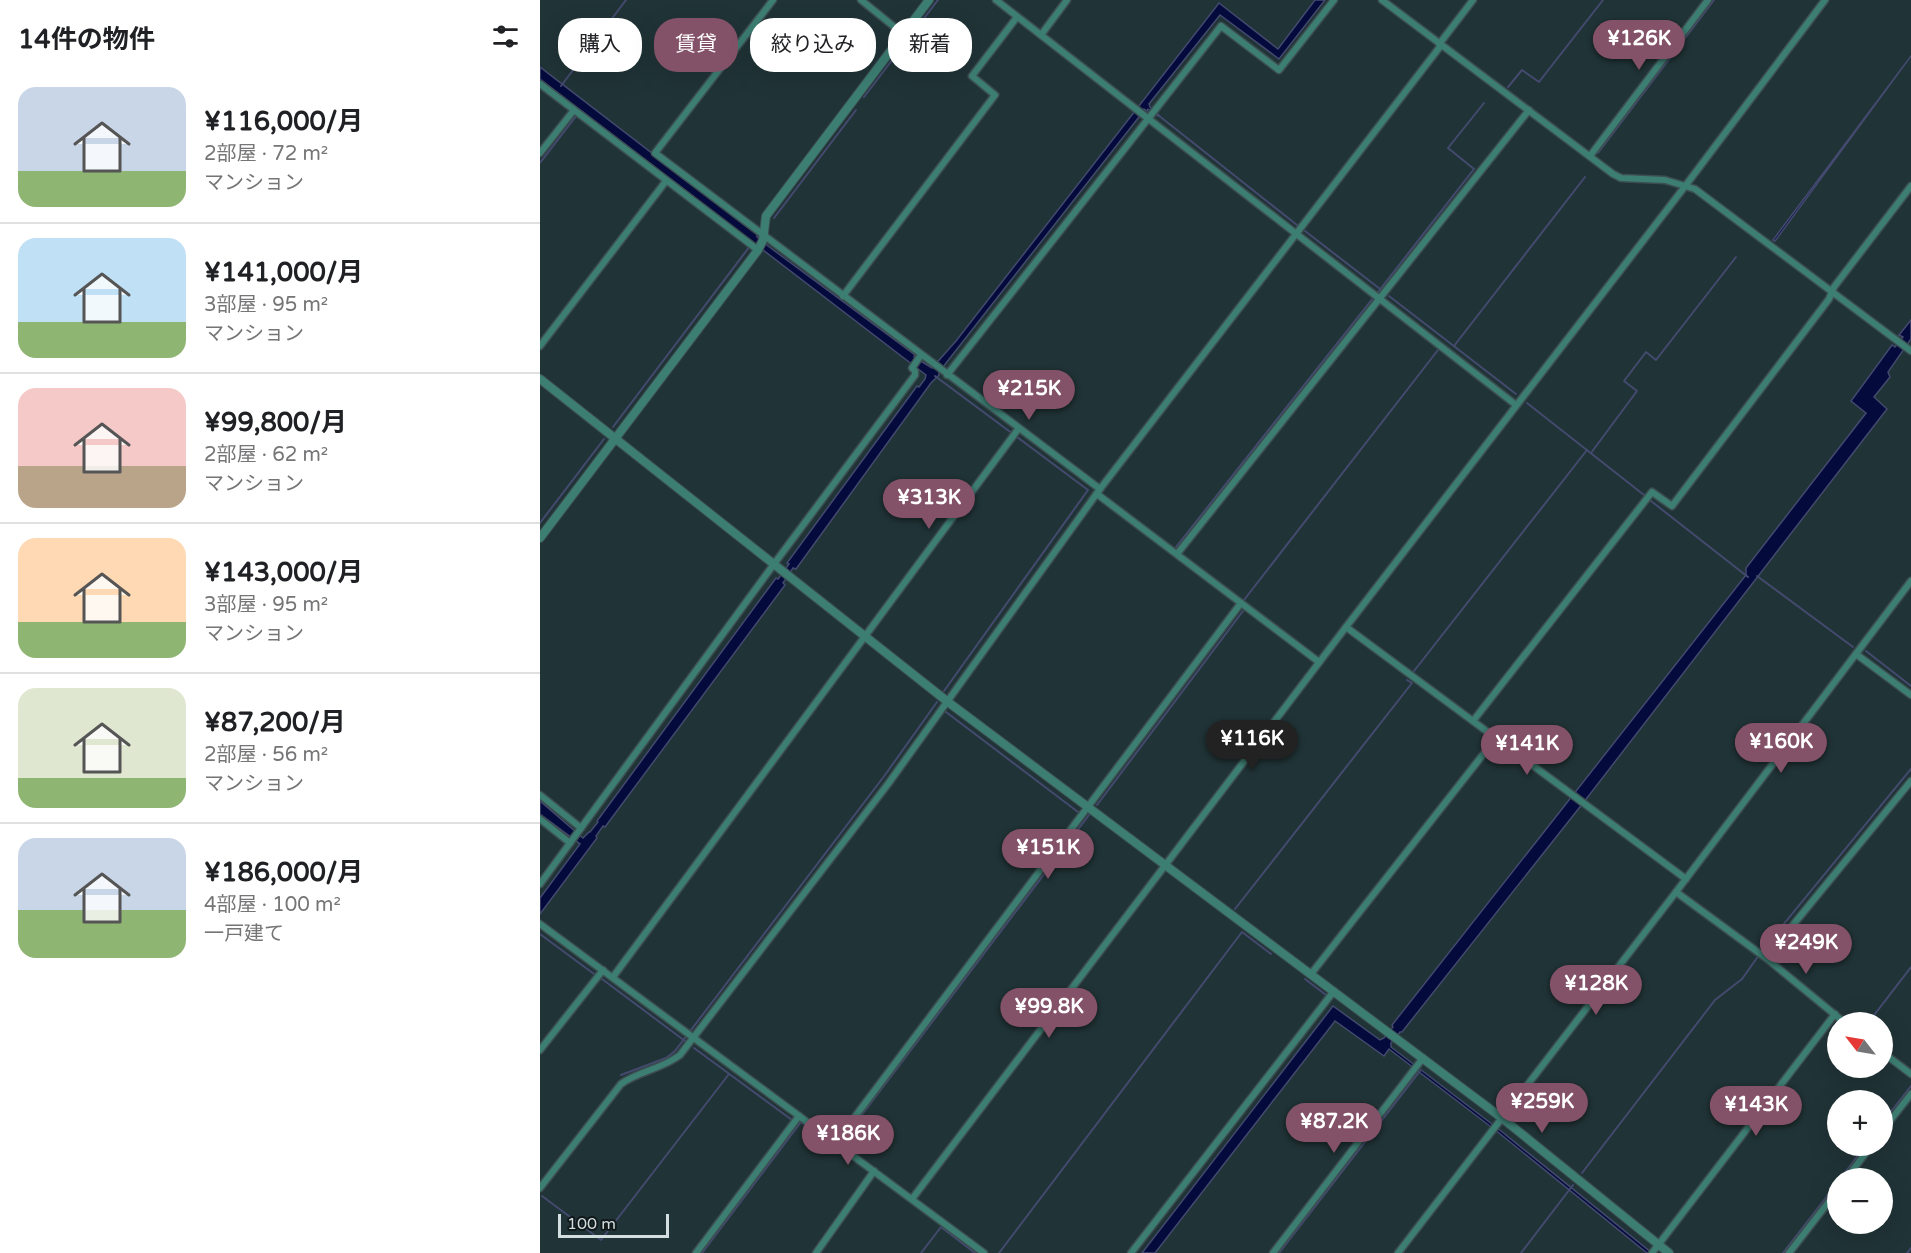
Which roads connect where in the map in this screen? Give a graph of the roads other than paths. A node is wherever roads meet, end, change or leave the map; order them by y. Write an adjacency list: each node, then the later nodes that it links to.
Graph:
1 (773, 0): 27 (street)
2 (861, 0): 13 (street)
3 (929, 0): 12 (street)
4 (996, 0): 11 (street)
5 (1067, 0): 14 (street)
6 (1334, 0): 20 (street)
7 (1383, 0): 15 (street)
8 (1473, 0): 15 (street)
9 (1708, 0): 22 (street)
10 (1825, 0): 24 (street)
11 (1017, 16): 14 (street); 29 (street)
12 (915, 18)
13 (888, 22)
14 (1041, 35): 20 (street)
15 (1440, 43): 18 (street); 26 (street)
16 (888, 54): 27 (street)
17 (540, 84): 19 (street)
18 (1529, 110): 22 (street); 30 (street)
19 (577, 112): 21 (street); 23 (street)
20 (1149, 114): 26 (street); 34 (street)
21 (540, 153)
22 (1590, 156): 24 (street)
23 (666, 181): 27 (street); 31 (street)
24 (1686, 185): 28 (street); 36 (street)
25 (1911, 186): 28 (street)
26 (1296, 234): 30 (street); 39 (street)
27 (758, 244): 29 (street); 38 (street)
28 (1832, 294): 32 (street); 51 (street)
29 (843, 296): 33 (street)
30 (1380, 298): 36 (street); 41 (street)
31 (540, 346)
32 (1908, 349)
33 (921, 355): 34 (street); 42 (street)
34 (945, 374): 37 (street)
35 (540, 379): 38 (street)
36 (1516, 405): 45 (street)
37 (1016, 432): 39 (street); 46 (street)
38 (615, 439): 40 (street); 42 (street)
39 (1099, 492): 41 (street); 50 (street)
40 (540, 538)
41 (1177, 554): 44 (street)
42 (774, 564): 46 (street); 57 (street)
43 (1911, 581): 47 (street)
44 (1241, 603): 48 (street); 55 (street)
45 (1346, 627): 48 (street); 51 (street)
46 (866, 637): 50 (street); 67 (street)
47 (1856, 654): 49 (street); 60 (street)
48 (1319, 662): 59 (street)
49 (1911, 695)
50 (948, 702): 55 (street); 71 (street)
51 (1473, 721): 52 (street)
52 (1496, 738): 60 (street); 66 (street)
53 (1911, 781): 64 (street)
54 (540, 795): 57 (street)
55 (1088, 807): 59 (street); 80 (street)
56 (540, 819): 58 (street)
57 (580, 830): 58 (street)
58 (571, 842): 61 (street)
59 (1165, 865): 66 (street); 85 (street)
60 (1686, 879): 62 (street)
61 (540, 884)
62 (1676, 892): 64 (street); 79 (street)
63 (540, 924): 65 (street)
64 (1762, 955): 69 (street)
65 (603, 970): 67 (street); 72 (street)
66 (1311, 974): 68 (street)
67 (613, 977): 71 (street)
68 (1334, 991): 74 (street); 91 (street)
69 (1833, 1012)
70 (1827, 1024): 87 (street)
71 (690, 1035): 77 (street); 84 (street)
72 (540, 1050)
73 (1893, 1060): 75 (street)
74 (1418, 1064): 79 (street); 92 (street)
75 (1911, 1074)
76 (1911, 1094): 78 (street)
77 (799, 1116): 80 (street); 88 (street)
78 (1893, 1117)
79 (1497, 1124): 87 (street); 93 (street)
80 (836, 1142): 83 (street)
81 (1863, 1156): 82 (street)
82 (1854, 1168)
83 (874, 1171): 85 (street); 89 (street)
84 (540, 1188)
85 (912, 1199): 90 (street)
86 (1827, 1204): 95 (street)
87 (1654, 1250): 94 (street)
88 (696, 1253)
89 (816, 1253)
90 (984, 1253)
91 (1131, 1253)
92 (1273, 1253)
93 (1398, 1253)
94 (1669, 1253)
95 (1789, 1253)

